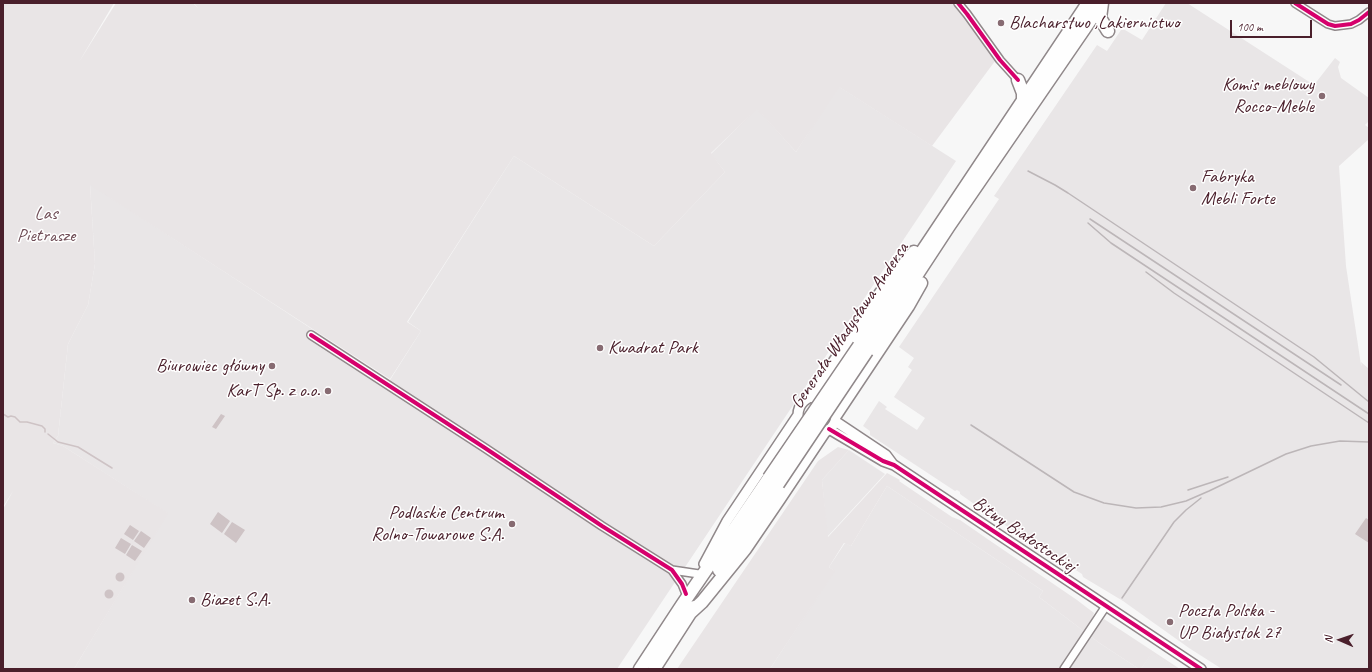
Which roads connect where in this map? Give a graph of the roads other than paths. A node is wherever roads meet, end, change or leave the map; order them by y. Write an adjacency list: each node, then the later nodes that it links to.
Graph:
1 (958, 3): 8 (street)
2 (1088, 3): 7 (highway, Generała Władysława Andersa)
3 (1102, 3): 6 (highway, Generała Władysława Andersa); 6 (highway)
4 (1295, 3): 5 (street)
5 (1369, 12)
6 (1082, 32): 10 (highway, Generała Władysława Andersa)
7 (1038, 79): 8 (highway); 9 (highway, Generała Władysława Andersa)
8 (1018, 80): 9 (highway)
9 (1023, 100): 10 (highway, Generała Władysława Andersa)
10 (946, 223): 12 (highway); 14 (highway); 19 (highway, Generała Władysława Andersa, bridge)
11 (311, 335): 17 (street)
12 (812, 396): 13 (street); 14 (street)
13 (798, 415): 15 (street); 18 (street)
14 (836, 418): 15 (street); 16 (street, Bitwy Białostockiej)
15 (826, 431): 16 (street, Bitwy Białostockiej); 19 (highway)
16 (894, 465): 20 (street, Bitwy Białostockiej)
17 (672, 570): 18 (street); 19 (street)
18 (699, 574): 19 (highway)
19 (686, 604): 21 (highway, Generała Władysława Andersa); 22 (highway, Generała Władysława Andersa)
20 (1106, 606): 23 (street); 24 (street, Bitwy Białostockiej)
21 (640, 669)
22 (654, 669)
23 (1064, 669)
24 (1201, 669)

